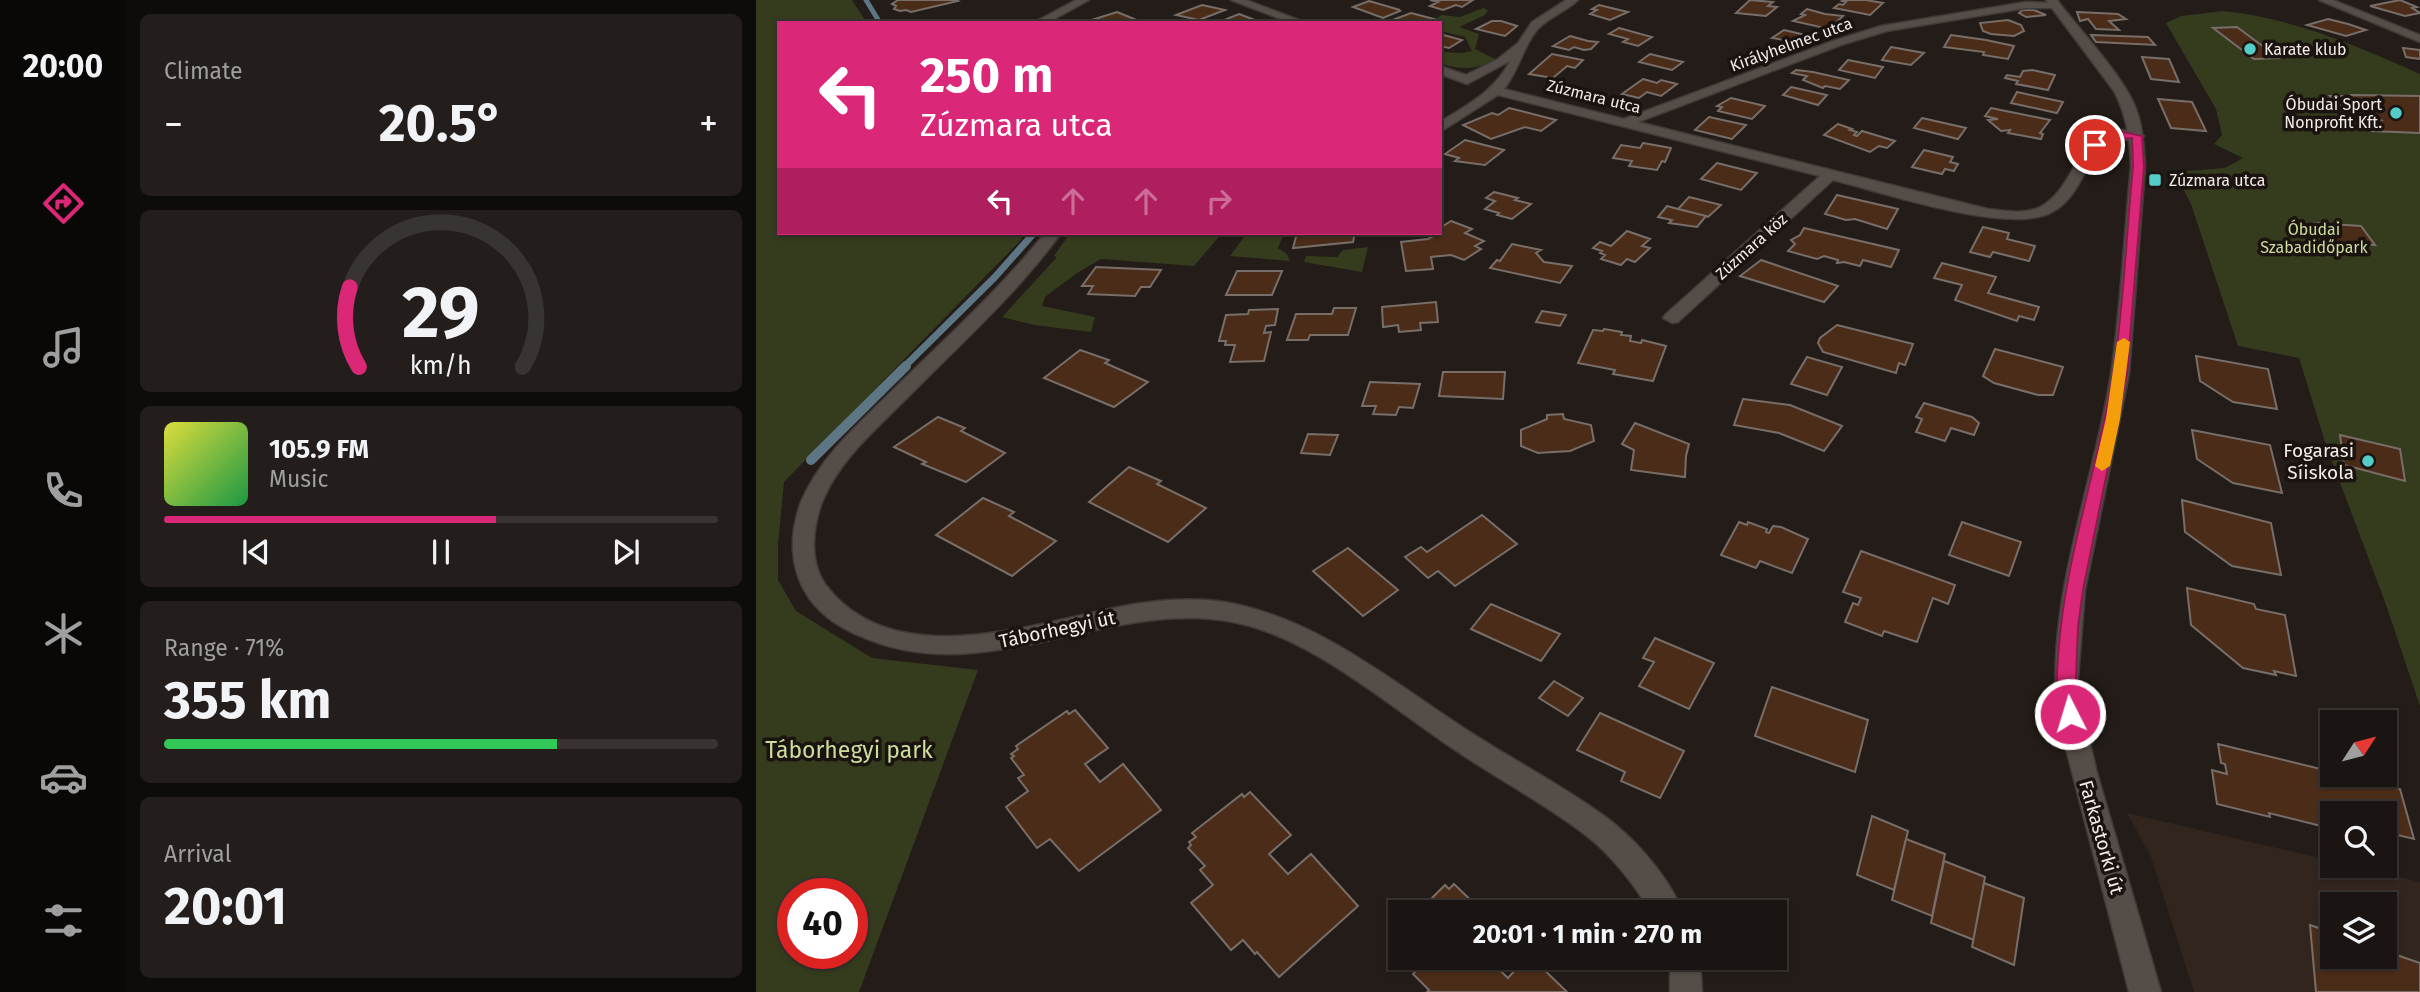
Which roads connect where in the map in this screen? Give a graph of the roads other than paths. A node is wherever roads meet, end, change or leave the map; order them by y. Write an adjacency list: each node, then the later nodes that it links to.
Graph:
1 (1084, 0): 8 (street)
2 (1236, 0): 7 (street)
3 (1263, 0): 7 (street)
4 (1573, 0): 11 (street)
5 (2324, 0): 10 (street)
6 (2053, 3): 14 (street, Királyhelmec utca); 16 (street, Farkastorki út)
7 (1250, 4): 9 (street)
8 (1042, 21)
9 (1297, 21)
10 (2420, 39)
11 (1522, 45): 12 (street); 13 (street)
12 (1442, 71)
13 (1498, 91): 14 (street, Zúzmara utca); 15 (street)
14 (1627, 122): 17 (street, Zúzmara utca)
15 (1442, 127)
16 (2137, 136): 17 (street, Zúzmara utca); 23 (street, Farkastorki út)
17 (1830, 175): 19 (street, Zúzmara köz)
18 (1051, 235): 20 (street, Táborhegyi út)
19 (1672, 318)
20 (1661, 900)
21 (1685, 970): 22 (street)
22 (1686, 992)
23 (2145, 992)

